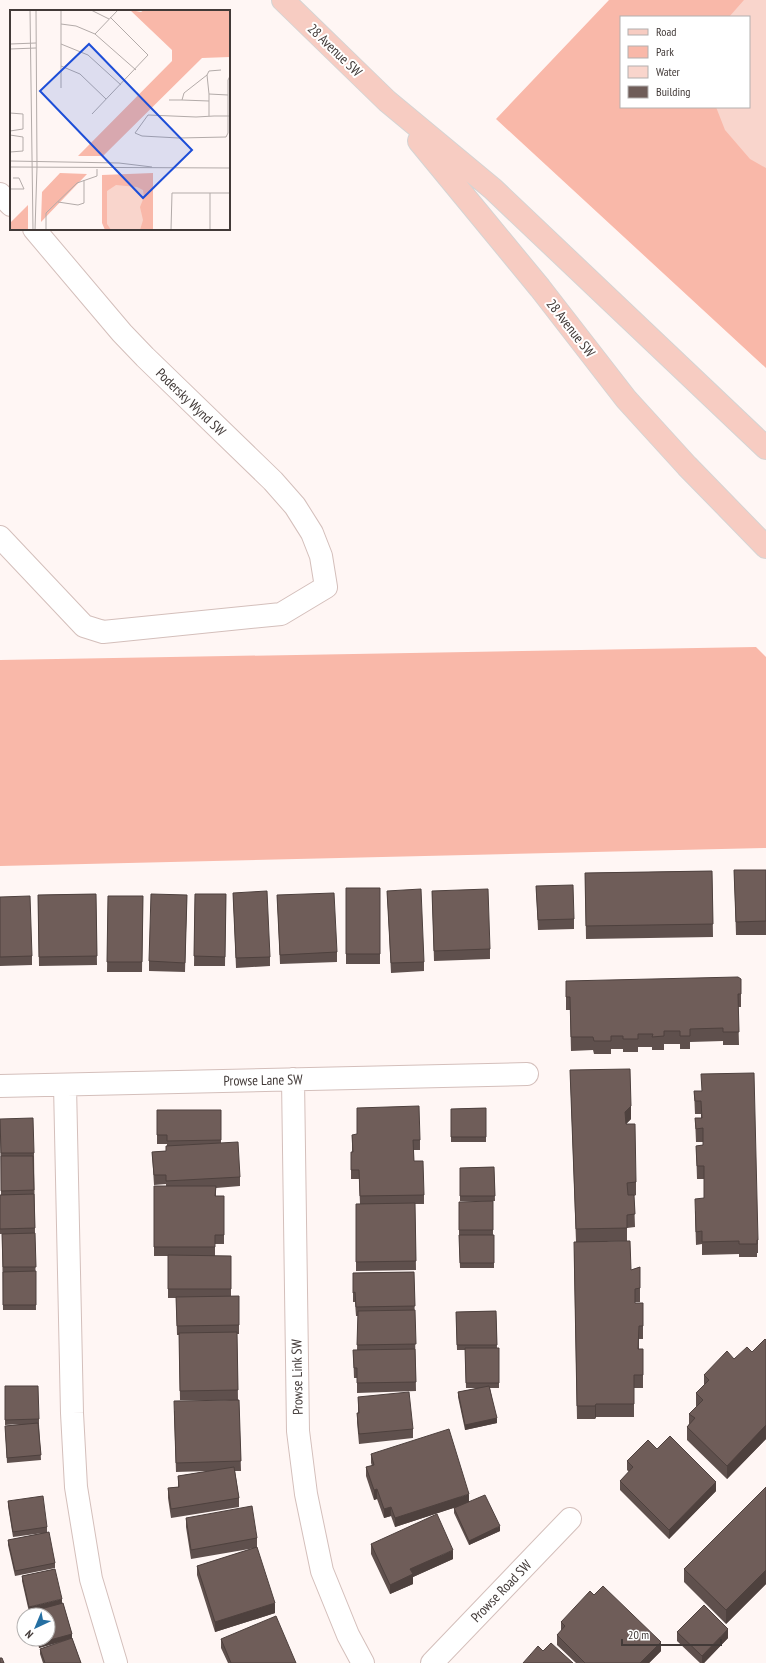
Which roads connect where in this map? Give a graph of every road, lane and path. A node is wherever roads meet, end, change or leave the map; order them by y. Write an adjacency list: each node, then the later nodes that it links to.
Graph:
1 (283, 0): 2 (main road, 28 Avenue SW)
2 (387, 101): 6 (main road, 28 Avenue SW); 8 (main road, 28 Avenue SW)
3 (0, 194): 4 (street)
4 (10, 204)
5 (35, 230): 7 (street, Podersky Wynd SW)
6 (766, 448)
7 (0, 537)
8 (766, 547)
9 (527, 1074): 10 (street, Prowse Lane SW)
10 (293, 1079): 11 (street, Prowse Lane SW); 15 (street, Prowse Link SW)
11 (65, 1085): 12 (street, Prowse Lane SW); 14 (street)
12 (0, 1086)
13 (570, 1519): 16 (street, Prowse Road SW)
14 (116, 1663)
15 (363, 1663)
16 (432, 1663)

